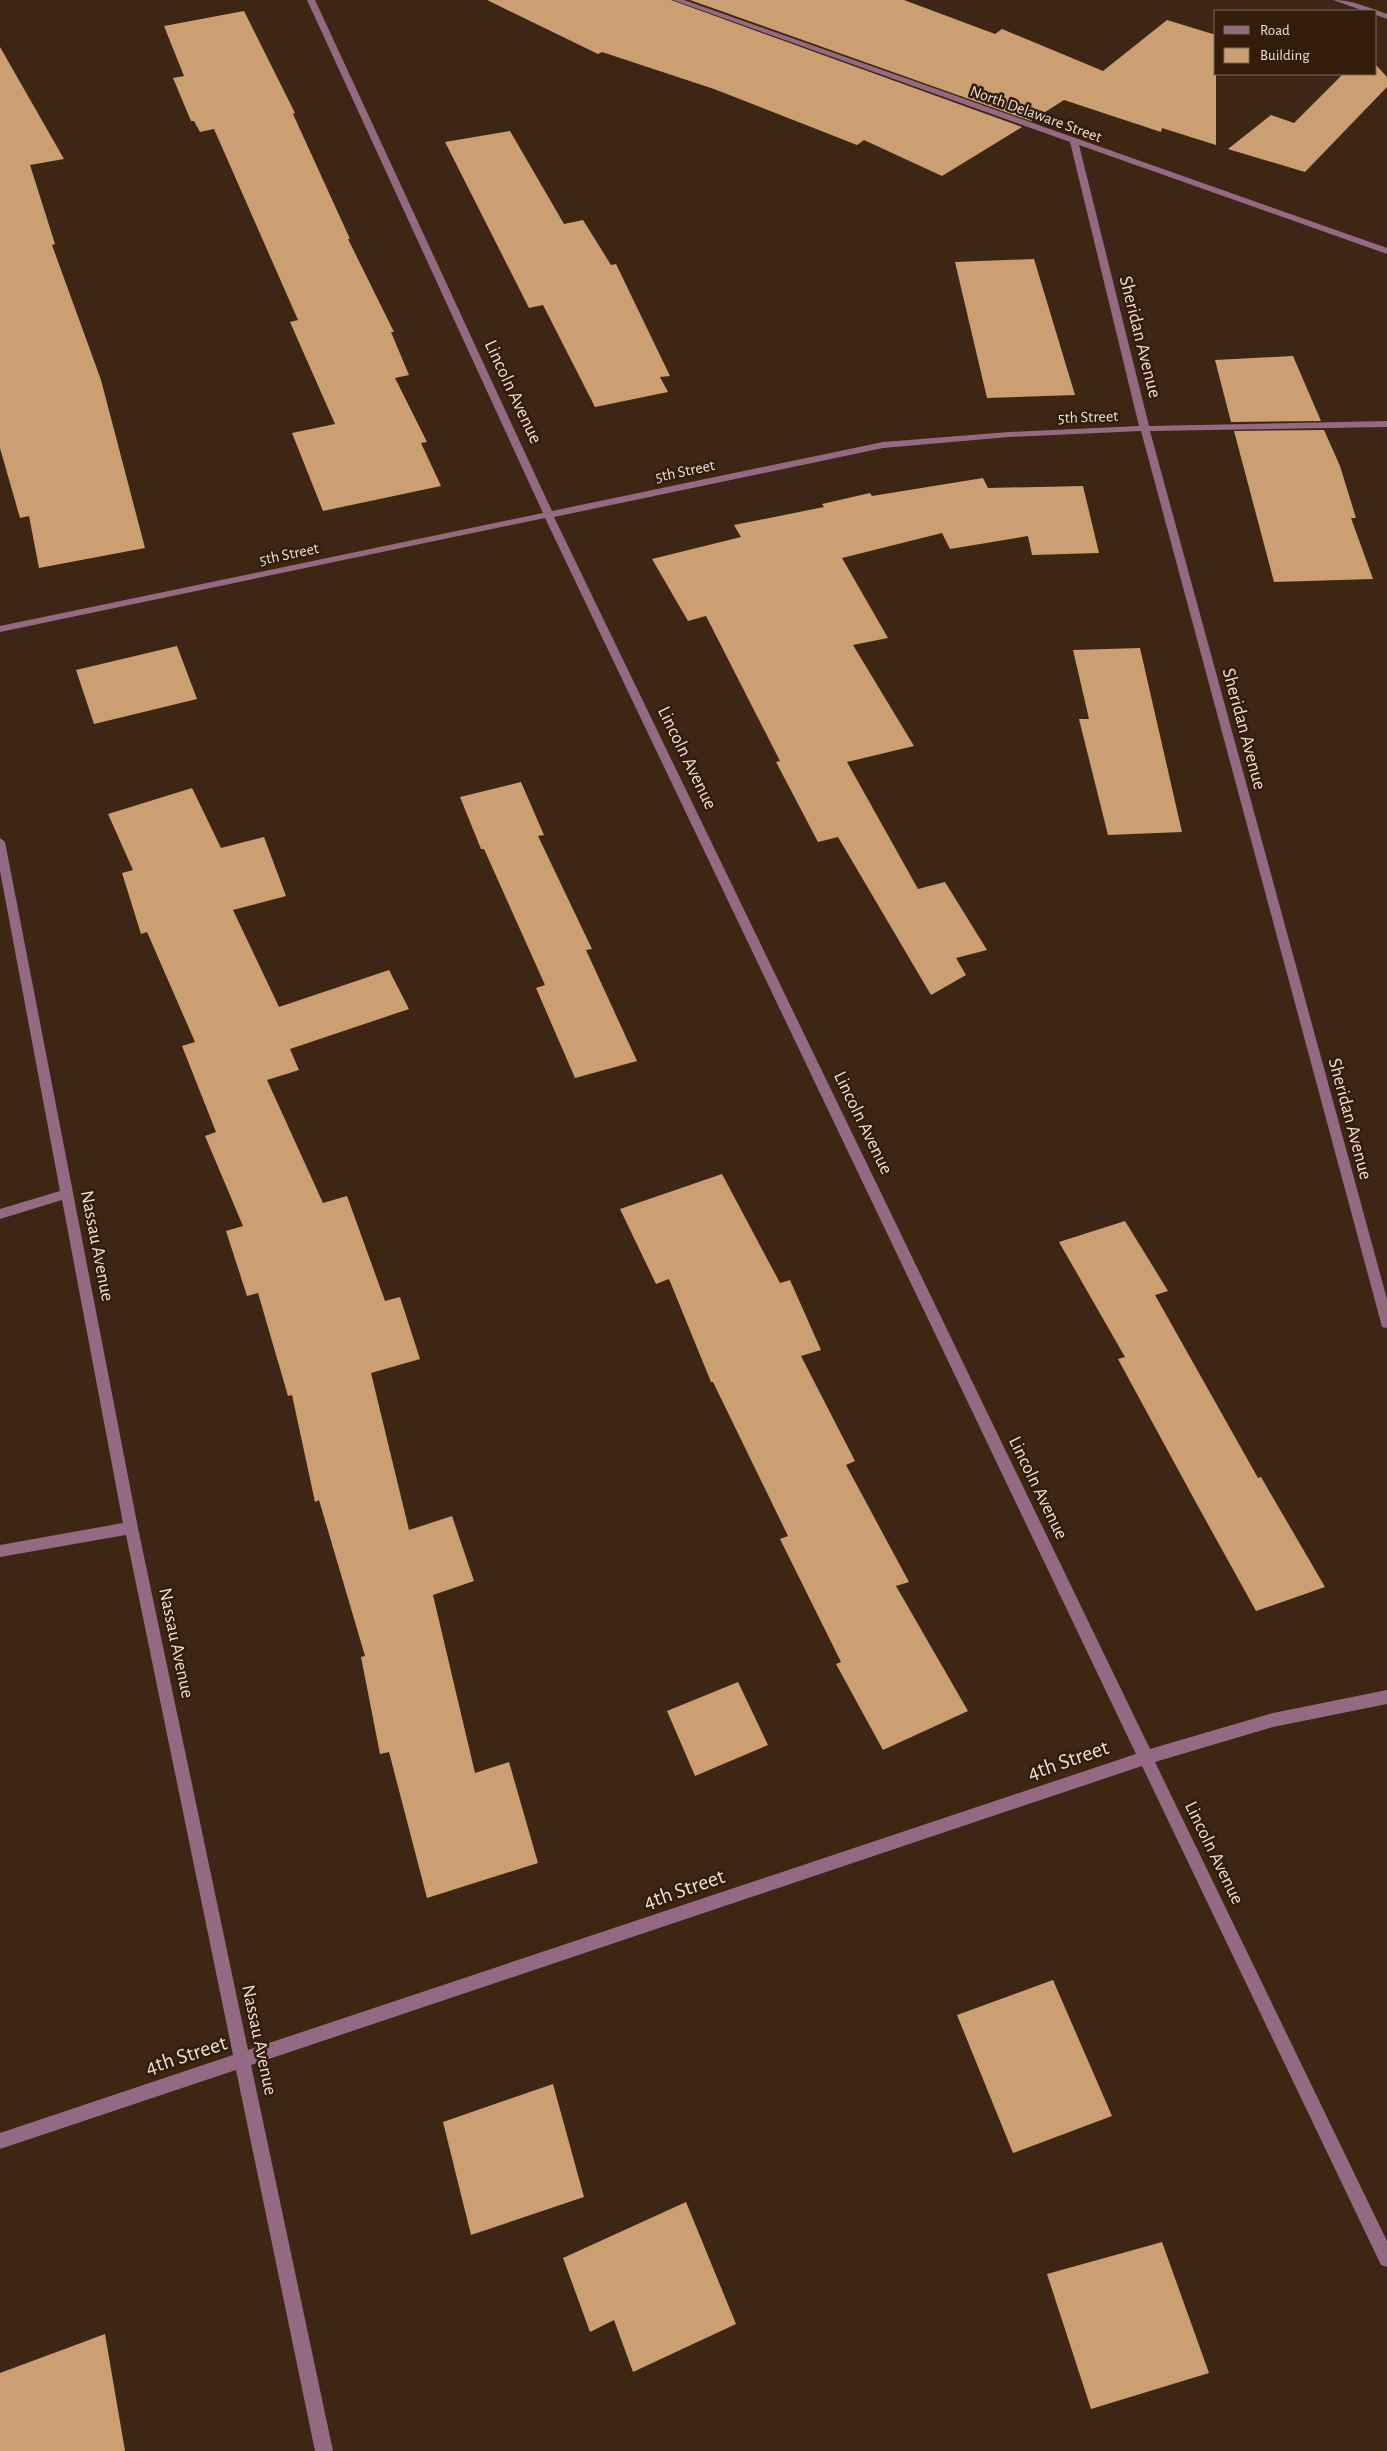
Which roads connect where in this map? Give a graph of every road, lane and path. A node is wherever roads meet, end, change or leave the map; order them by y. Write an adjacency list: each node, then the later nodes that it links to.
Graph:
1 (311, 0): 10 (street, Lincoln Avenue)
2 (677, 0): 6 (street, North Delaware Street)
3 (1337, 0): 4 (street)
4 (1353, 3): 5 (street)
5 (1369, 10)
6 (1074, 142): 7 (street, North Delaware Street); 9 (street, Sheridan Avenue)
7 (1387, 251)
8 (1387, 424): 9 (street, 5th Street)
9 (1145, 430): 10 (street, 5th Street); 15 (street, Sheridan Avenue)
10 (550, 516): 11 (street, 5th Street); 19 (street, Lincoln Avenue)
11 (0, 629)
12 (0, 842): 13 (street, Nassau Avenue)
13 (66, 1194): 14 (street); 16 (street, Nassau Avenue)
14 (0, 1214)
15 (1387, 1323)
16 (131, 1528): 17 (street); 20 (street, Nassau Avenue)
17 (0, 1551)
18 (1387, 1697): 19 (street, 4th Street)
19 (1147, 1757): 20 (street, 4th Street); 22 (street, Lincoln Avenue)
20 (243, 2060): 21 (street, 4th Street); 23 (street, Nassau Avenue)
21 (0, 2141)
22 (1387, 2259)
23 (324, 2451)

